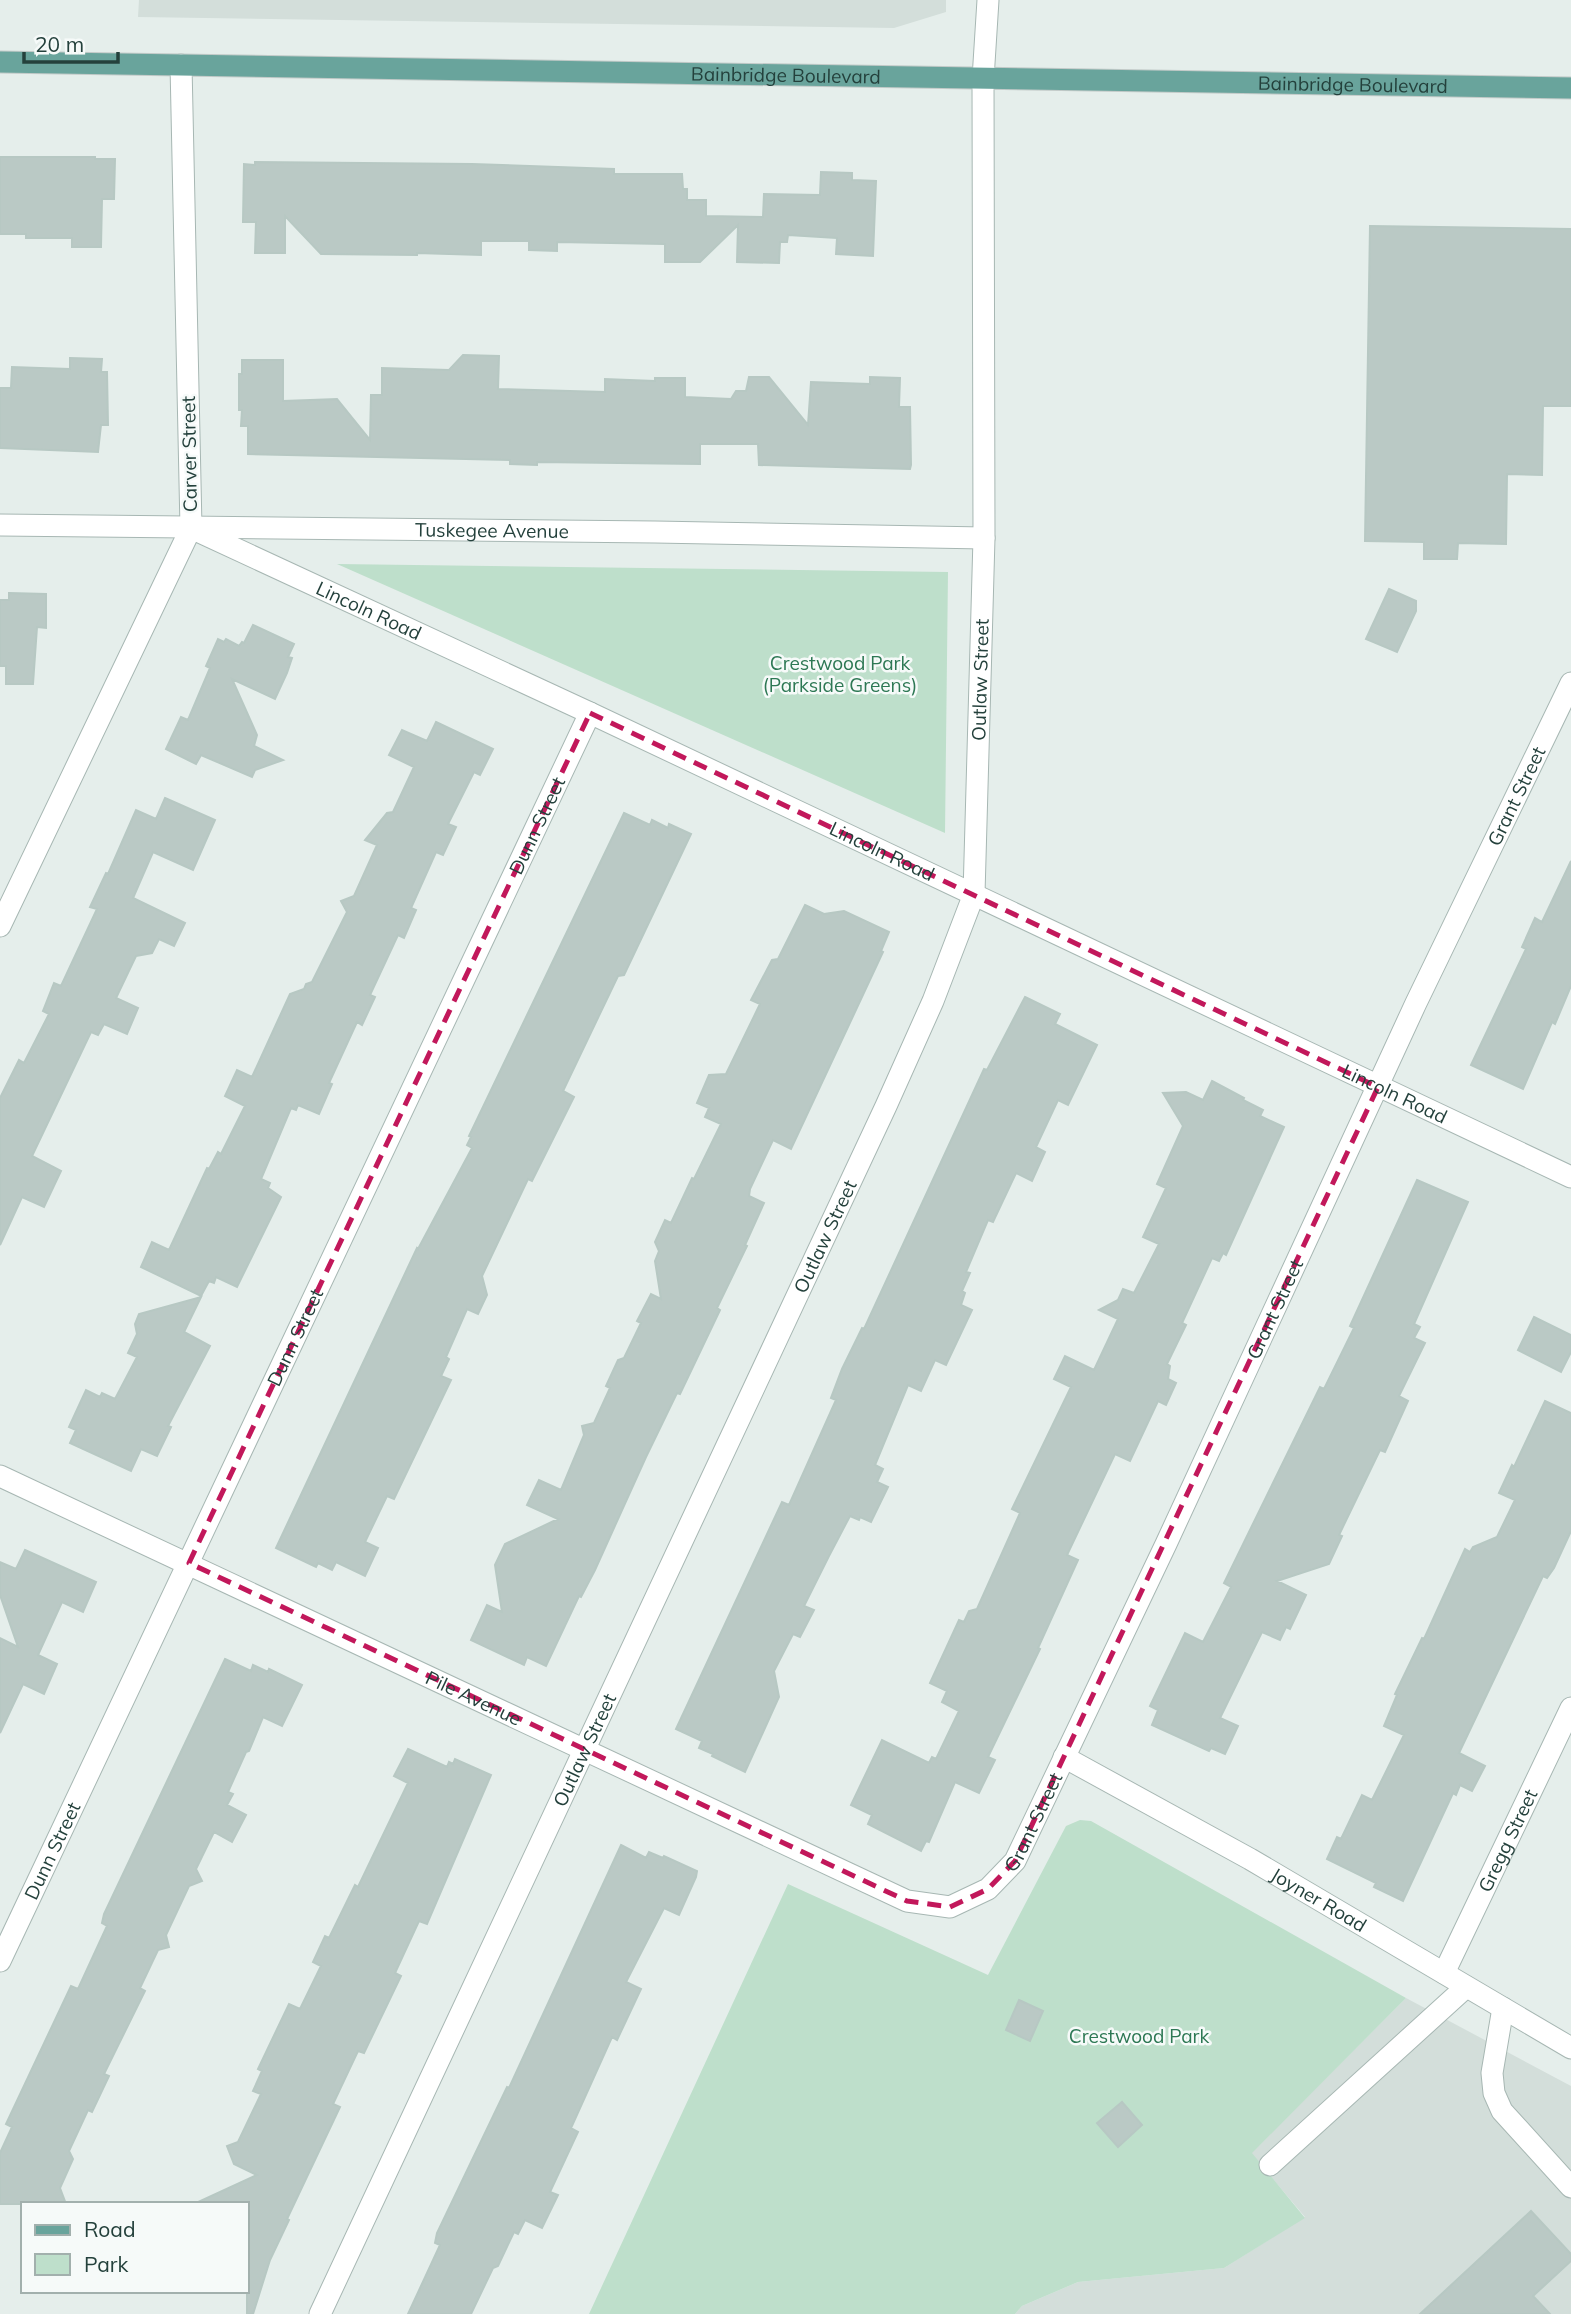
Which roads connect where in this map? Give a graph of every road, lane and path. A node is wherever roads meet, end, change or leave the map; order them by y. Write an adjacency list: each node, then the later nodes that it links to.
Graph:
1 (988, 0): 4 (street, Outlaw Street)
2 (0, 62): 3 (main road, Bainbridge Boulevard)
3 (181, 65): 4 (main road, Bainbridge Boulevard); 7 (street, Carver Street)
4 (984, 79): 5 (main road, Bainbridge Boulevard); 8 (street, Outlaw Street)
5 (1571, 88)
6 (0, 525): 7 (street, Tuskegee Avenue)
7 (191, 528): 8 (street, Tuskegee Avenue); 10 (street, Lincoln Road); 12 (street, Carver Street)
8 (984, 538): 11 (street, Outlaw Street)
9 (1571, 683): 13 (street, Grant Street)
10 (590, 713): 11 (street, Lincoln Road); 16 (street, Dunn Street)
11 (974, 894): 13 (street, Lincoln Road); 18 (street, Outlaw Street)
12 (0, 926)
13 (1378, 1087): 14 (street, Lincoln Road); 19 (street, Grant Street)
14 (1571, 1177)
15 (0, 1476): 16 (street, Pile Avenue)
16 (189, 1563): 18 (street, Pile Avenue); 21 (street, Dunn Street)
17 (1571, 1708): 22 (street, Gregg Street)
18 (583, 1749): 20 (street, Pile Avenue); 28 (street, Outlaw Street)
19 (1064, 1757): 20 (street, Grant Street); 22 (street, Joyner Road)
20 (950, 1908)
21 (0, 1961)
22 (1444, 1973): 23 (street, Joyner Road)
23 (1466, 1987): 24 (street, Joyner Road); 26 (street)
24 (1503, 2008): 25 (street, Joyner Road); 27 (street)
25 (1571, 2048)
26 (1270, 2165)
27 (1571, 2188)
28 (320, 2314)

